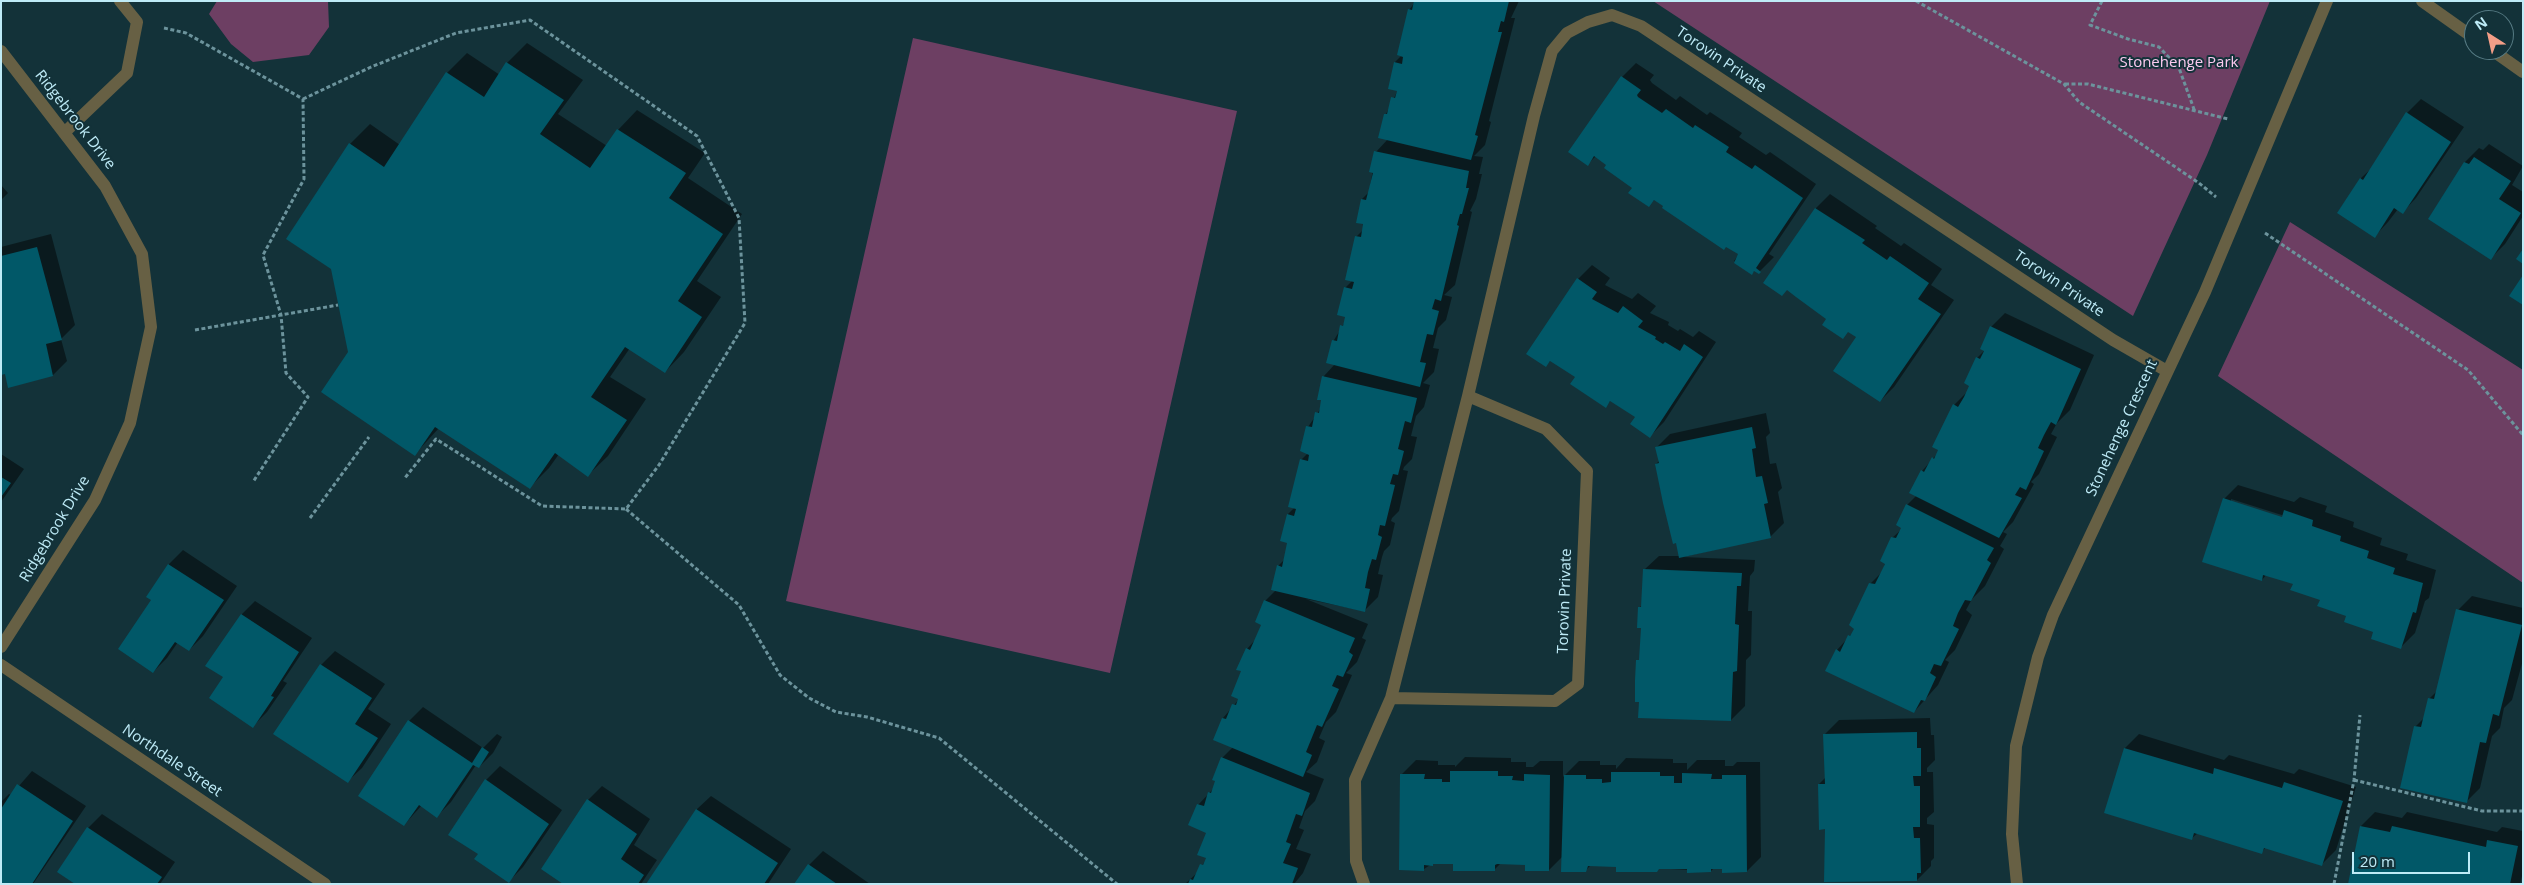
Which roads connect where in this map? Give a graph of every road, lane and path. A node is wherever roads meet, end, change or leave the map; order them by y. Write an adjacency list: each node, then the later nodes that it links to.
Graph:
1 (120, 1): 6 (street)
2 (1916, 1): 11 (path)
3 (2102, 1): 13 (path)
4 (2327, 1): 21 (street, Stonehenge Crescent)
5 (2422, 1): 7 (street)
6 (137, 22): 12 (path); 15 (street)
7 (2464, 31)
8 (1, 51): 15 (street, Ridgebrook Drive)
9 (2506, 60): 10 (street)
10 (2523, 72)
11 (2064, 84): 13 (path); 16 (path)
12 (303, 100): 19 (path); 27 (path)
13 (2195, 112): 14 (path)
14 (2228, 119)
15 (64, 134): 29 (street, Ridgebrook Drive)
16 (2216, 197)
17 (2265, 233): 23 (path)
18 (338, 305): 19 (path)
19 (281, 316): 20 (path); 26 (path)
20 (195, 330)
21 (2167, 372): 22 (street, Torovin Private); 38 (street, Stonehenge Crescent)
22 (1468, 396): 31 (street, Torovin Private); 31 (street, Torovin Private)
23 (2523, 435)
24 (369, 437): 28 (path)
25 (404, 479): 27 (path)
26 (253, 482)
27 (626, 509): 36 (path)
28 (310, 518)
29 (1, 647)
30 (1, 665): 35 (street, Northdale Street)
31 (1391, 698): 37 (street, Torovin Private)
32 (2360, 715): 33 (path)
33 (2354, 780): 34 (path); 39 (path)
34 (2523, 811)
35 (325, 884)
36 (1117, 884)
37 (1364, 884)
38 (2017, 884)
39 (2334, 884)

